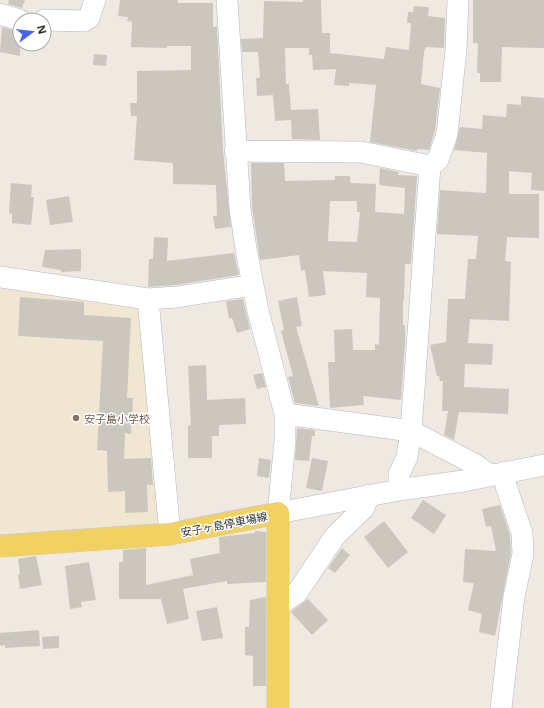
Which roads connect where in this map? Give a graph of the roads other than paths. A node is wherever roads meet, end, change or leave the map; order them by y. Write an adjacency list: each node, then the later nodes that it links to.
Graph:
1 (95, 0): 6 (street)
2 (227, 0): 7 (street)
3 (458, 0): 8 (street)
4 (0, 14): 5 (street)
5 (12, 18)
6 (52, 20)
7 (235, 151): 8 (street); 10 (street)
8 (430, 166): 13 (street)
9 (0, 277): 11 (street)
10 (253, 285): 11 (street); 12 (street)
11 (148, 299): 19 (street)
12 (285, 414): 13 (street); 18 (street)
13 (411, 431): 15 (street); 16 (street)
14 (544, 465): 15 (street)
15 (497, 474): 16 (street); 23 (street)
16 (398, 490): 17 (street)
17 (369, 495): 18 (street); 21 (street)
18 (278, 514): 19 (main road, 安子ヶ島停車場線); 21 (main road, 安子ヶ島停車場線)
19 (170, 534): 20 (main road, 安子ヶ島停車場線)
20 (0, 546)
21 (277, 607): 22 (main road, 安子ヶ島停車場線)
22 (278, 708)
23 (501, 708)

